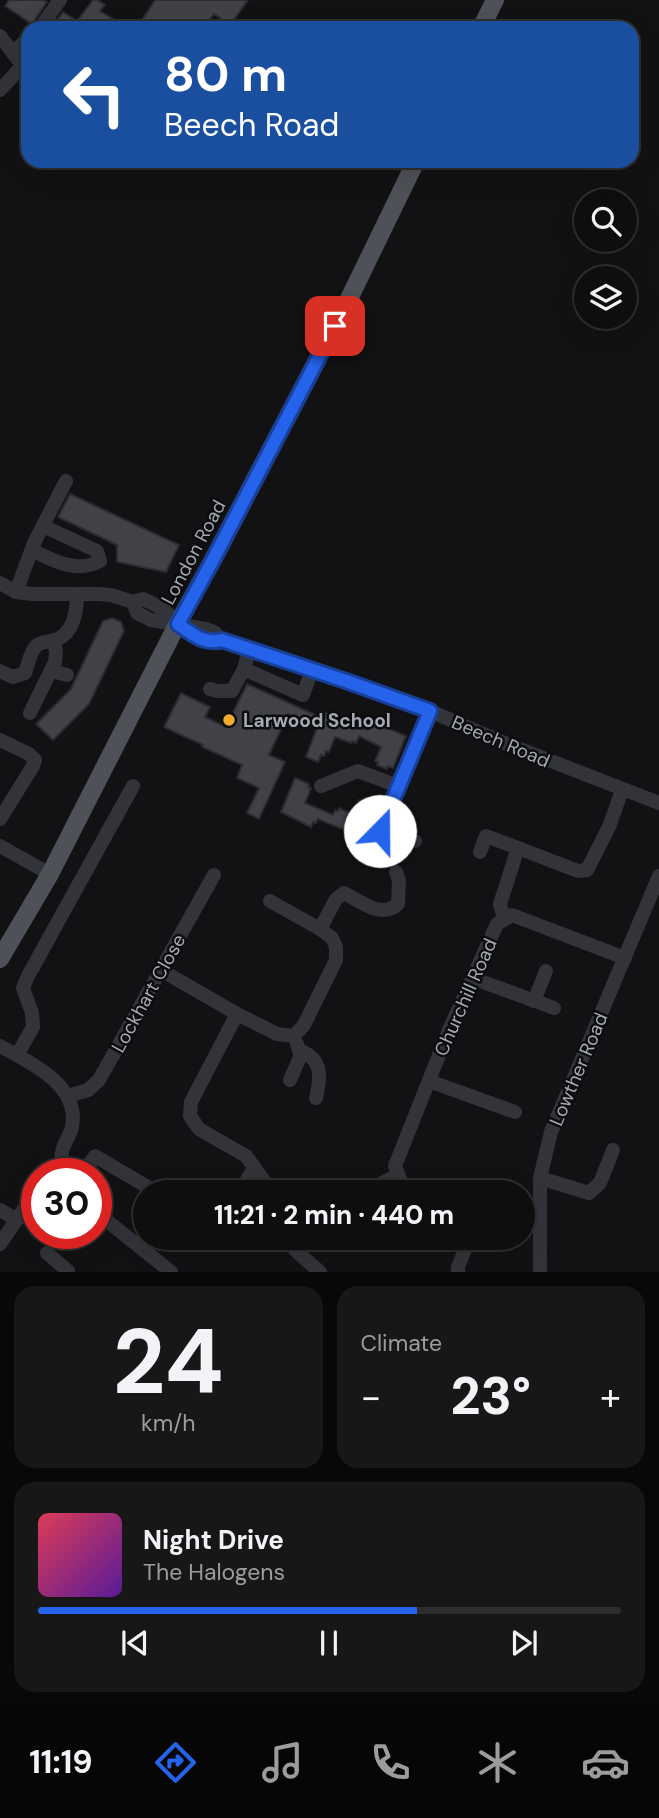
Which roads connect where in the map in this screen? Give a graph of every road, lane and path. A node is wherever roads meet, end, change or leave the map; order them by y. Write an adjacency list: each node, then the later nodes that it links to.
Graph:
1 (60, 0): 3 (street)
2 (495, 0): 4 (main road)
3 (45, 21)
4 (484, 21)
5 (0, 36): 6 (street)
6 (21, 61)
7 (21, 63): 8 (street)
8 (0, 90)
9 (413, 168): 16 (main road, London Road)
10 (66, 481): 11 (street)
11 (43, 526): 12 (street); 12 (street)
12 (32, 550): 14 (street)
13 (0, 583): 14 (street)
14 (16, 592): 15 (street)
15 (77, 594): 16 (street); 17 (street)
16 (178, 624): 18 (street, Beech Road); 39 (main road, London Road)
17 (54, 640): 21 (street); 22 (street)
18 (249, 650): 19 (street); 20 (street, Beech Road)
19 (244, 669): 20 (street); 24 (street)
20 (312, 670): 25 (street, Beech Road)
21 (0, 671)
22 (52, 671): 23 (street); 26 (street)
23 (66, 675)
24 (210, 689)
25 (430, 711): 30 (street); 31 (street, Beech Road)
26 (30, 713)
27 (0, 740): 33 (street)
28 (133, 786): 55 (street)
29 (321, 786): 30 (street)
30 (398, 786): 34 (street)
31 (622, 790): 32 (street, Beech Road); 36 (street)
32 (659, 803)
33 (0, 819)
34 (415, 841)
35 (0, 846): 39 (street)
36 (518, 848): 37 (street); 43 (street)
37 (480, 852)
38 (396, 872): 44 (street)
39 (50, 874): 46 (main road, London Road)
40 (214, 875): 47 (street, Lockhart Close)
41 (659, 876): 45 (street, Lowther Road)
42 (270, 901): 44 (street)
43 (504, 919): 45 (street, Churchill Road); 49 (street, Churchill Road)
44 (320, 929): 53 (street)
45 (625, 958): 66 (street, Lowther Road)
46 (0, 959)
47 (161, 970): 52 (street); 58 (street, Lockhart Close)
48 (546, 971): 50 (street)
49 (472, 978): 50 (street); 57 (street, Churchill Road)
50 (534, 1001): 51 (street)
51 (554, 1008)
52 (237, 1014): 53 (street); 64 (street)
53 (296, 1043): 56 (street); 59 (street)
54 (1, 1048): 55 (street)
55 (17, 1055): 58 (street)
56 (290, 1080)
57 (429, 1081): 60 (street); 65 (street, Churchill Road)
58 (68, 1096): 62 (street)
59 (316, 1098)
60 (515, 1112)
61 (613, 1150): 66 (street)
62 (62, 1158)
63 (112, 1166): 67 (street)
64 (254, 1168): 68 (street); 69 (street)
65 (398, 1175): 70 (street); 71 (street)
66 (540, 1178): 76 (street, Lowther Road)
67 (135, 1180)
68 (247, 1180)
69 (263, 1180)
70 (388, 1180)
71 (400, 1180)
72 (0, 1210): 74 (street)
73 (21, 1214): 74 (street)
74 (17, 1220): 78 (street)
75 (535, 1221): 76 (street)
76 (540, 1221): 86 (street, Lowther Road)
77 (112, 1225): 83 (street)
78 (0, 1244)
79 (295, 1250): 84 (street)
80 (465, 1250): 85 (street)
81 (47, 1253): 82 (street)
82 (67, 1272)
83 (172, 1272)
84 (320, 1272)
85 (458, 1272)
86 (540, 1272)

